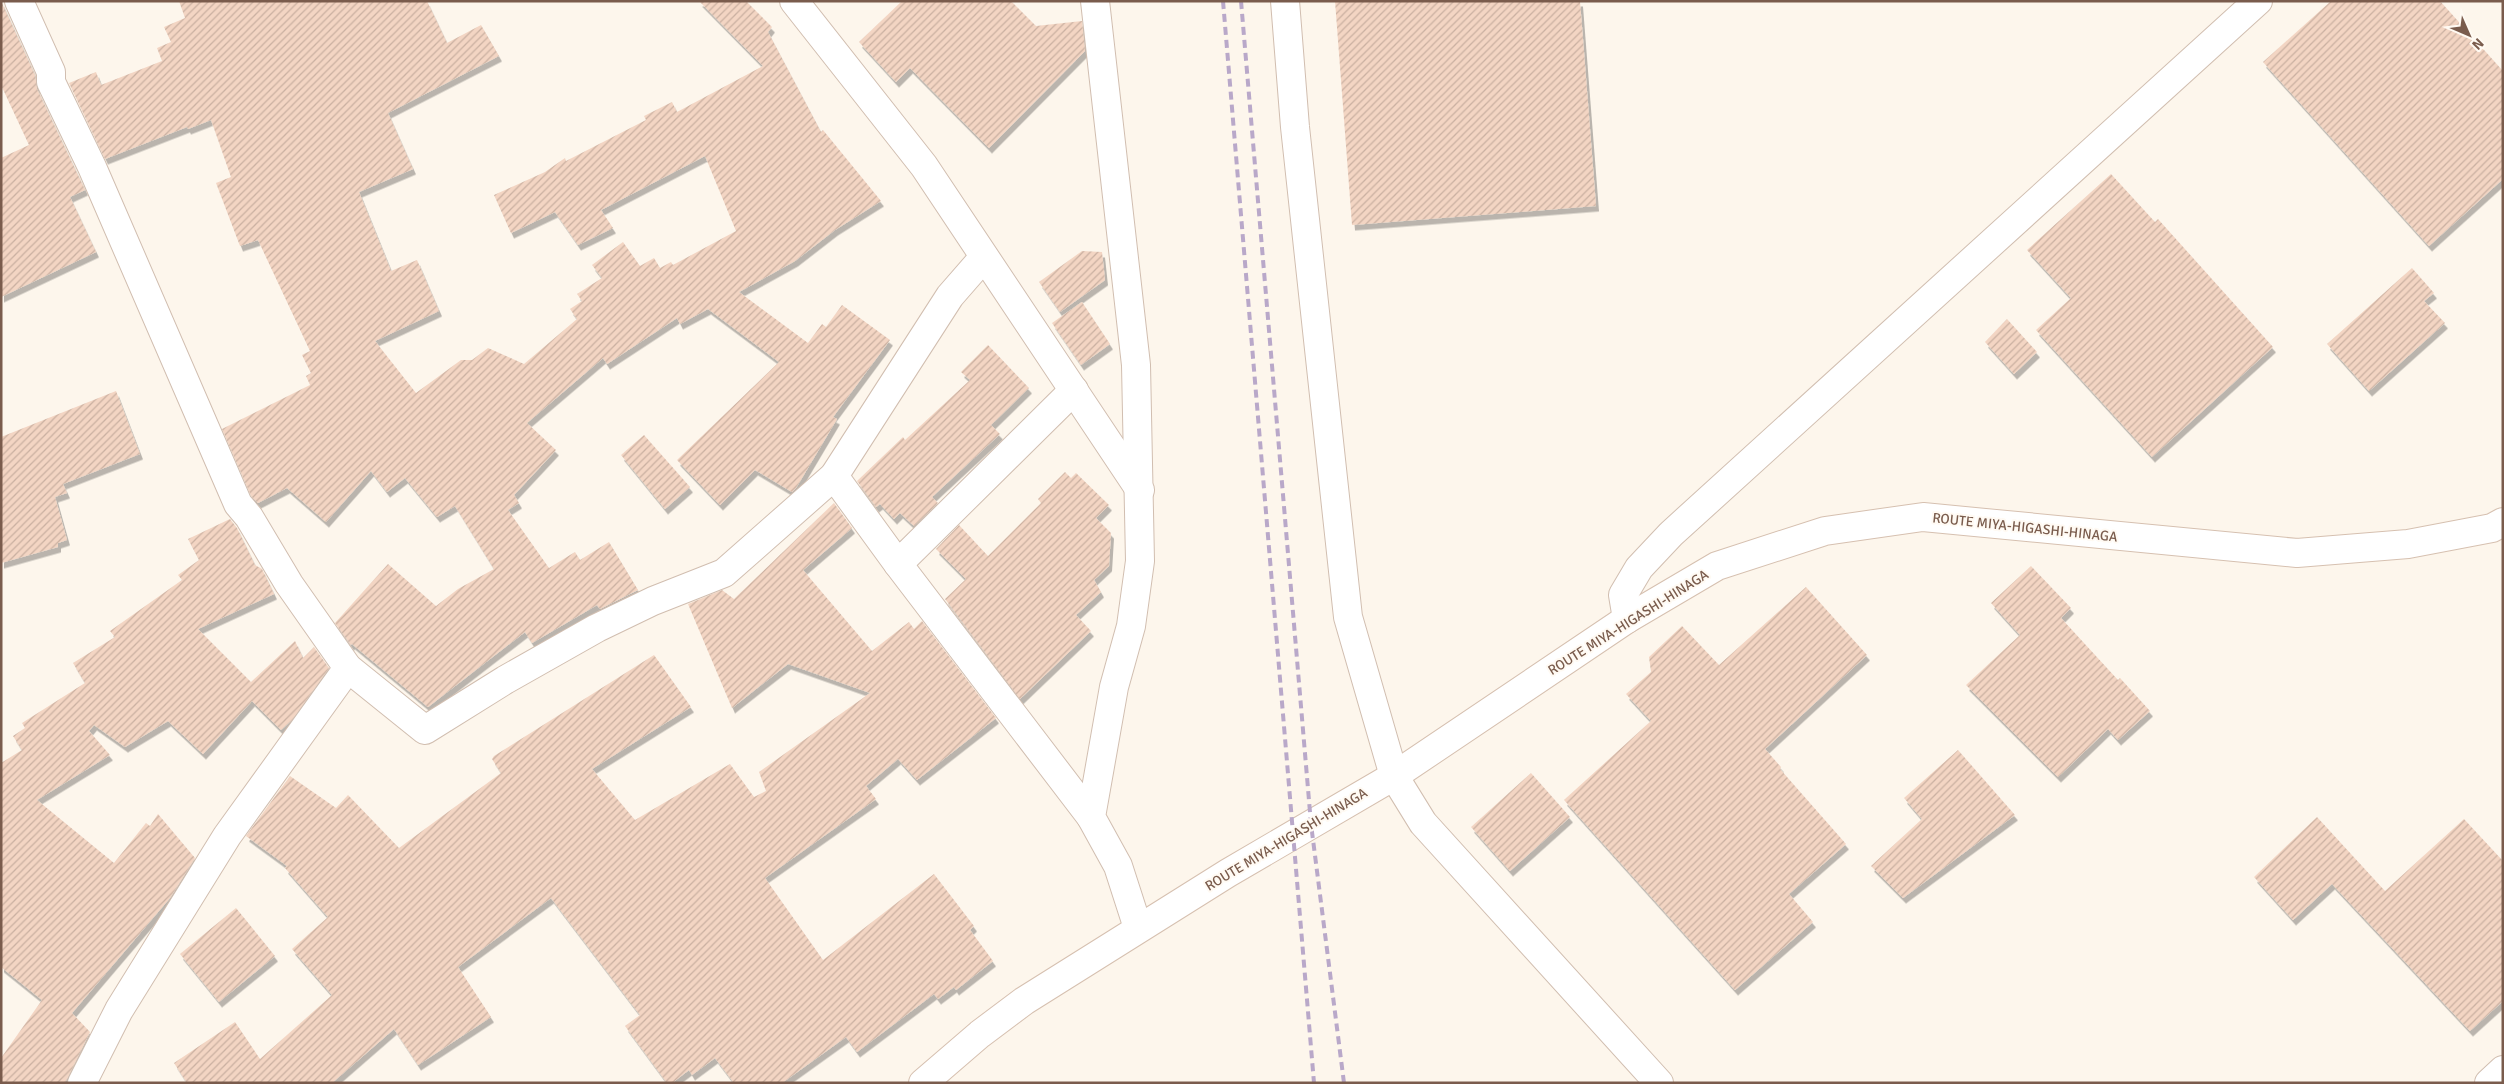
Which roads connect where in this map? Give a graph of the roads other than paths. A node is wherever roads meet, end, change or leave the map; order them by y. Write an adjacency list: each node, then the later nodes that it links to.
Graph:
1 (19, 1): 13 (street)
2 (794, 1): 6 (street)
3 (1095, 1): 9 (street)
4 (1285, 1): 14 (street)
5 (2258, 1): 12 (street)
6 (984, 257): 7 (street); 8 (street)
7 (1074, 390): 9 (street); 11 (street)
8 (834, 476): 11 (street); 13 (street)
9 (1140, 490): 15 (street)
10 (2503, 522): 12 (street, ROUTE MIYA-HIGASHI-HINAGA)
11 (898, 564): 15 (street)
12 (1627, 619): 14 (street, ROUTE MIYA-HIGASHI-HINAGA)
13 (348, 668): 18 (street)
14 (1394, 776): 16 (street, ROUTE MIYA-HIGASHI-HINAGA); 20 (street)
15 (1091, 817): 16 (street)
16 (1138, 928): 19 (street, ROUTE MIYA-HIGASHI-HINAGA)
17 (2503, 1070): 21 (street)
18 (82, 1083)
19 (923, 1083)
20 (1659, 1083)
21 (2489, 1083)

